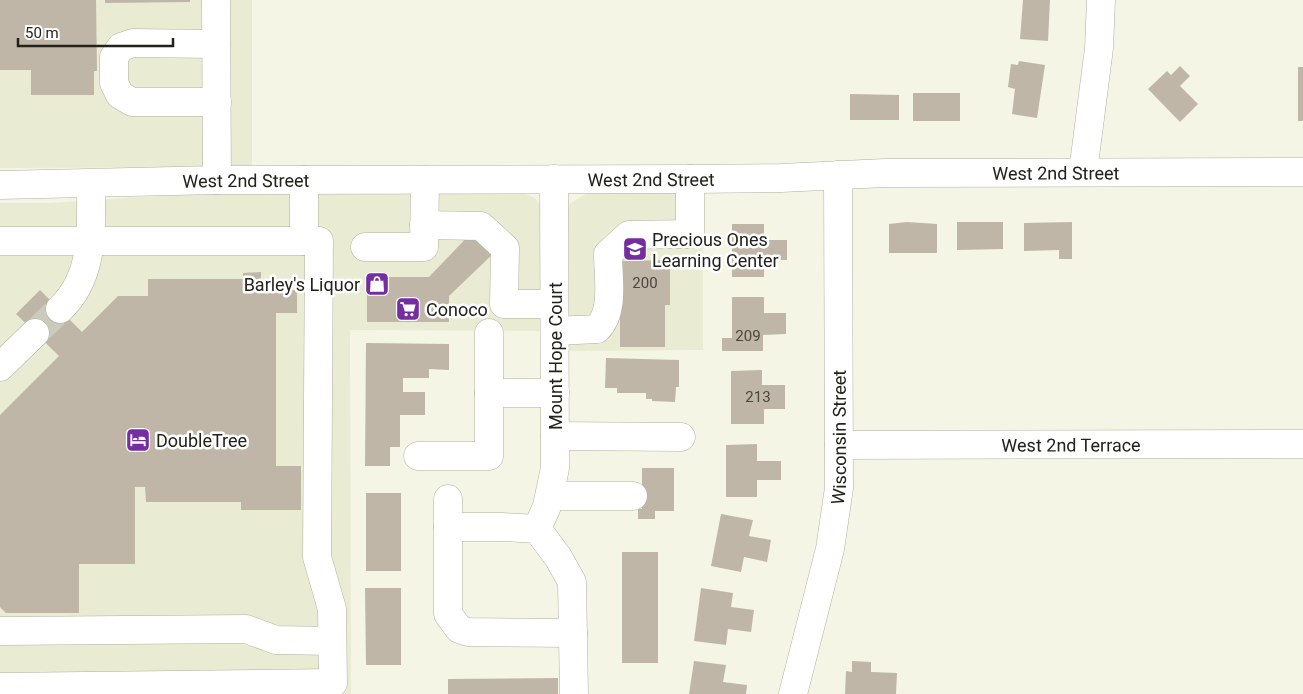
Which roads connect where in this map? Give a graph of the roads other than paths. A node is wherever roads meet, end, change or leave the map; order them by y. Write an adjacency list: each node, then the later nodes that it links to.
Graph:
1 (216, 0): 3 (street)
2 (1101, 0): 5 (street)
3 (216, 44): 4 (street); 4 (street)
4 (216, 102): 8 (street)
5 (1083, 172): 6 (street, West 2nd Street); 7 (street, West 2nd Street)
6 (1303, 172)
7 (838, 175): 12 (street, West 2nd Street); 31 (street, Wisconsin Street)
8 (217, 180): 9 (street, West 2nd Street); 13 (street, West 2nd Street)
9 (304, 180): 10 (street, West 2nd Street); 17 (street)
10 (425, 180): 11 (street, West 2nd Street); 15 (street)
11 (554, 180): 12 (street, West 2nd Street); 20 (street, Mount Hope Court)
12 (690, 180): 22 (street)
13 (91, 184): 14 (street, West 2nd Street); 16 (street)
14 (0, 185)
15 (424, 225): 19 (street); 20 (street)
16 (90, 241): 17 (street); 18 (street); 21 (street)
17 (304, 241): 40 (street)
18 (0, 242)
19 (365, 247)
20 (554, 304): 22 (street, Mount Hope Court)
21 (60, 309)
22 (555, 331): 27 (street, Mount Hope Court)
23 (35, 333): 25 (street)
24 (489, 333): 26 (street)
25 (0, 367)
26 (489, 393): 27 (street); 32 (street)
27 (555, 393): 28 (street, Mount Hope Court)
28 (555, 436): 29 (street); 33 (street, Mount Hope Court)
29 (681, 437)
30 (1303, 444): 31 (street, West 2nd Terrace)
31 (839, 445): 43 (street, Wisconsin Street)
32 (418, 456)
33 (550, 496): 34 (street); 37 (street, Mount Hope Court)
34 (633, 496)
35 (448, 499): 36 (street)
36 (448, 527): 37 (street); 39 (street)
37 (537, 529): 39 (street)
38 (0, 631): 40 (street)
39 (573, 633): 42 (street)
40 (332, 641): 41 (street)
41 (0, 687)
42 (574, 694)
43 (793, 694)

